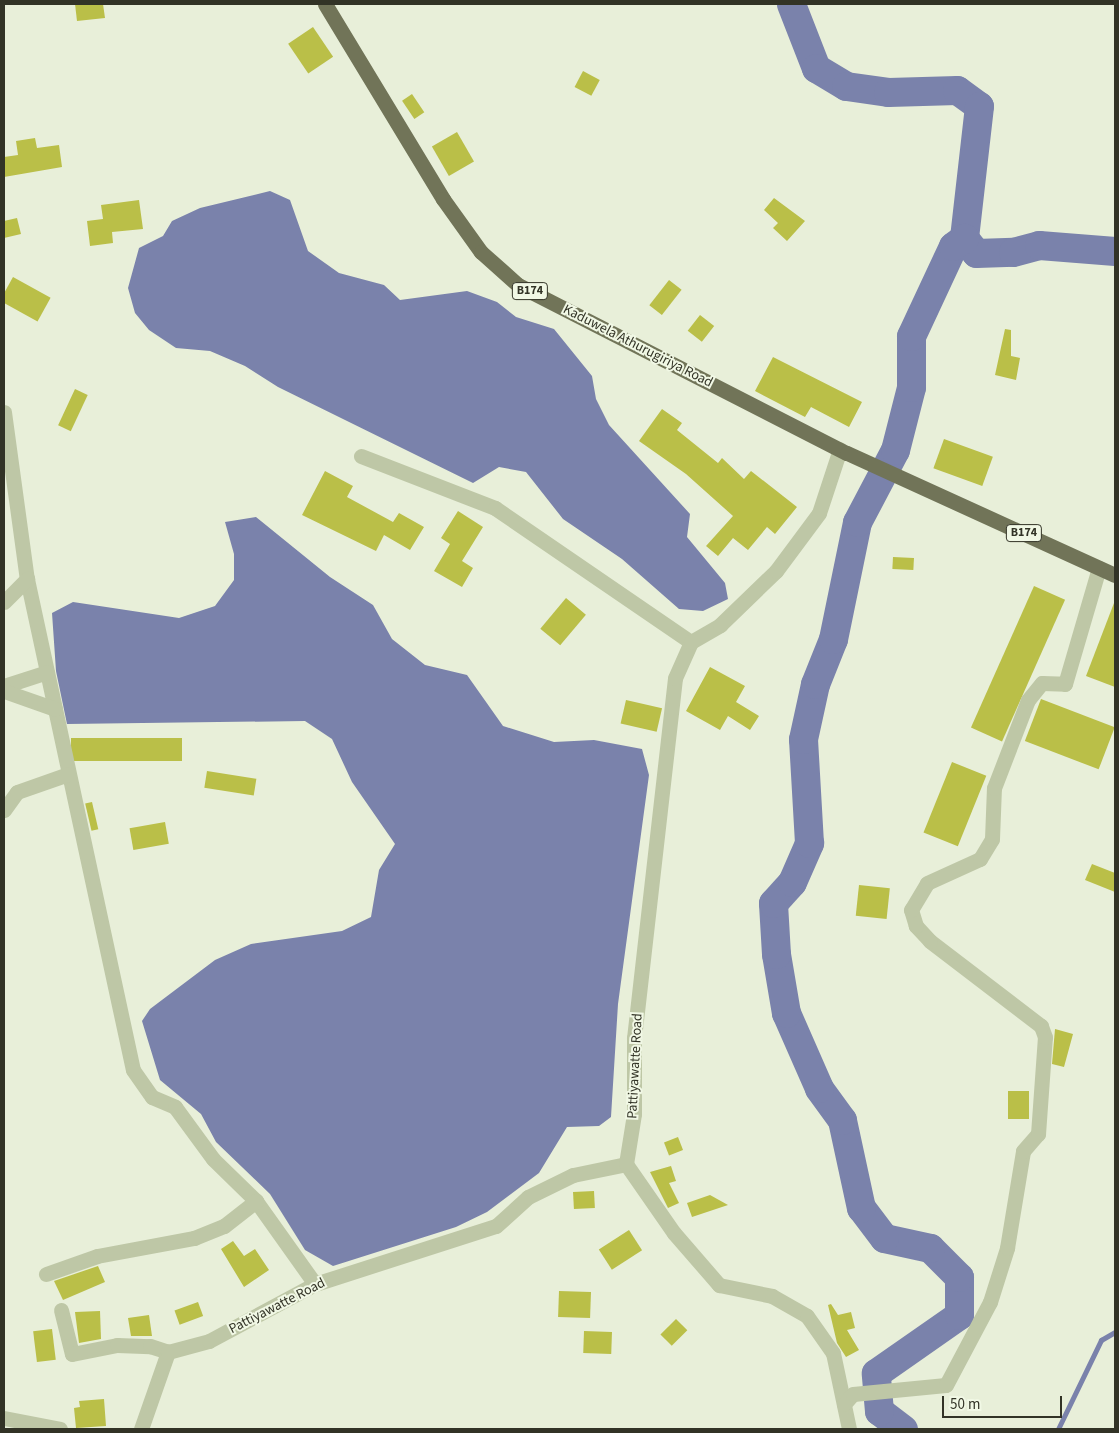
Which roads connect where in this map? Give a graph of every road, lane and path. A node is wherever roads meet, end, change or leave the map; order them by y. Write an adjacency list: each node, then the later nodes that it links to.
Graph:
1 (325, 4): 4 (main road, Kaduwela Athurugiriya Road / B174)
2 (4, 412): 3 (street)
3 (6, 433): 8 (street)
4 (844, 451): 6 (main road, Kaduwela Athurugiriya Road / B174); 10 (street)
5 (361, 456): 10 (street)
6 (1099, 568): 7 (main road, B174); 23 (street)
7 (1115, 575)
8 (28, 579): 9 (street); 11 (street)
9 (4, 602)
10 (691, 642): 17 (street, Pattiyawatte Road)
11 (47, 672): 12 (street); 14 (street)
12 (4, 686)
13 (4, 691): 14 (street)
14 (55, 710): 15 (street)
15 (68, 774): 16 (street); 18 (street)
16 (4, 810)
17 (626, 1164): 20 (street, Pattiyawatte Road); 23 (street)
18 (256, 1201): 19 (street); 20 (street)
19 (46, 1274)
20 (315, 1284): 22 (street, Pattiyawatte Road)
21 (61, 1310): 22 (street)
22 (168, 1352): 26 (street)
23 (844, 1404): 27 (street)
24 (4, 1418): 25 (street)
25 (60, 1429)
26 (141, 1429)
27 (848, 1429)

